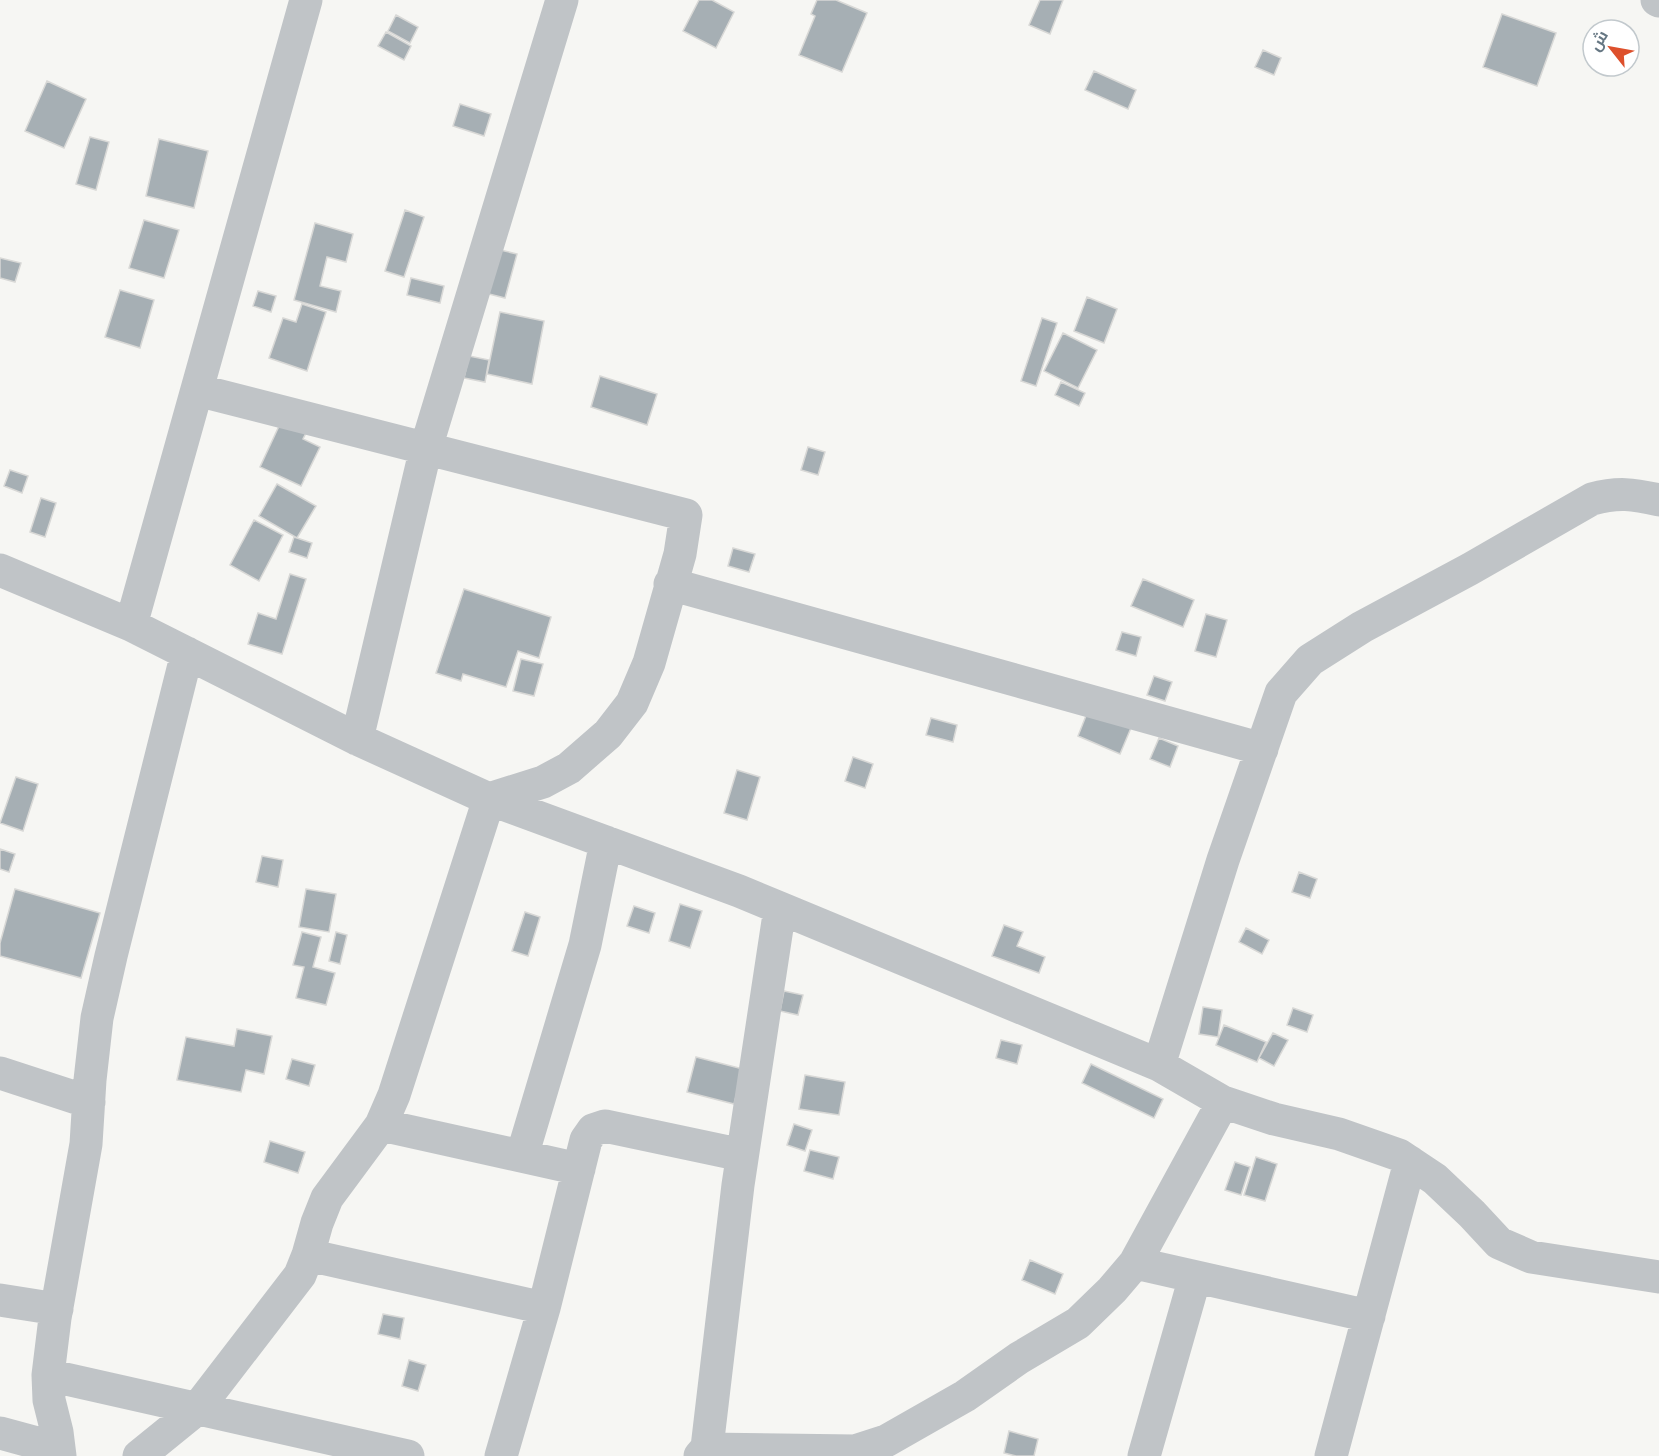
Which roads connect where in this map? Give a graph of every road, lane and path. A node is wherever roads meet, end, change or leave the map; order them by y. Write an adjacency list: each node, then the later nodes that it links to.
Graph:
1 (306, 0): 3 (street)
2 (562, 0): 4 (street)
3 (197, 390): 4 (street); 8 (street)
4 (426, 448): 7 (street); 10 (street)
5 (1659, 500): 11 (street)
6 (0, 570): 8 (street)
7 (670, 584): 11 (street); 12 (street)
8 (131, 625): 9 (street)
9 (187, 653): 10 (street); 17 (street)
10 (357, 739): 12 (street)
11 (1262, 749): 15 (street)
12 (489, 799): 13 (street); 19 (street)
13 (606, 842): 14 (street); 21 (street)
14 (780, 908): 15 (street); 20 (street)
15 (1159, 1065): 18 (street)
16 (0, 1073): 17 (street)
17 (89, 1102): 30 (street)
18 (1223, 1102): 22 (street); 25 (street)
19 (381, 1125): 21 (street); 24 (street)
20 (742, 1155): 23 (street); 37 (street)
21 (522, 1156): 23 (street)
22 (1410, 1162): 27 (street); 31 (street)
23 (579, 1169): 29 (street)
24 (308, 1255): 29 (street); 33 (street)
25 (1134, 1263): 26 (street); 37 (street)
26 (1195, 1277): 31 (street); 42 (street)
27 (1659, 1277)
28 (0, 1300): 30 (street)
29 (544, 1308): 41 (street)
30 (57, 1309): 32 (street)
31 (1369, 1316): 38 (street)
32 (48, 1375): 33 (street); 36 (street)
33 (196, 1409): 35 (street); 39 (street)
34 (0, 1432): 36 (street)
35 (278, 1442): 40 (street)
36 (59, 1452)
37 (704, 1454)
38 (1336, 1455)
39 (139, 1456)
40 (408, 1456)
41 (501, 1456)
42 (1144, 1456)

